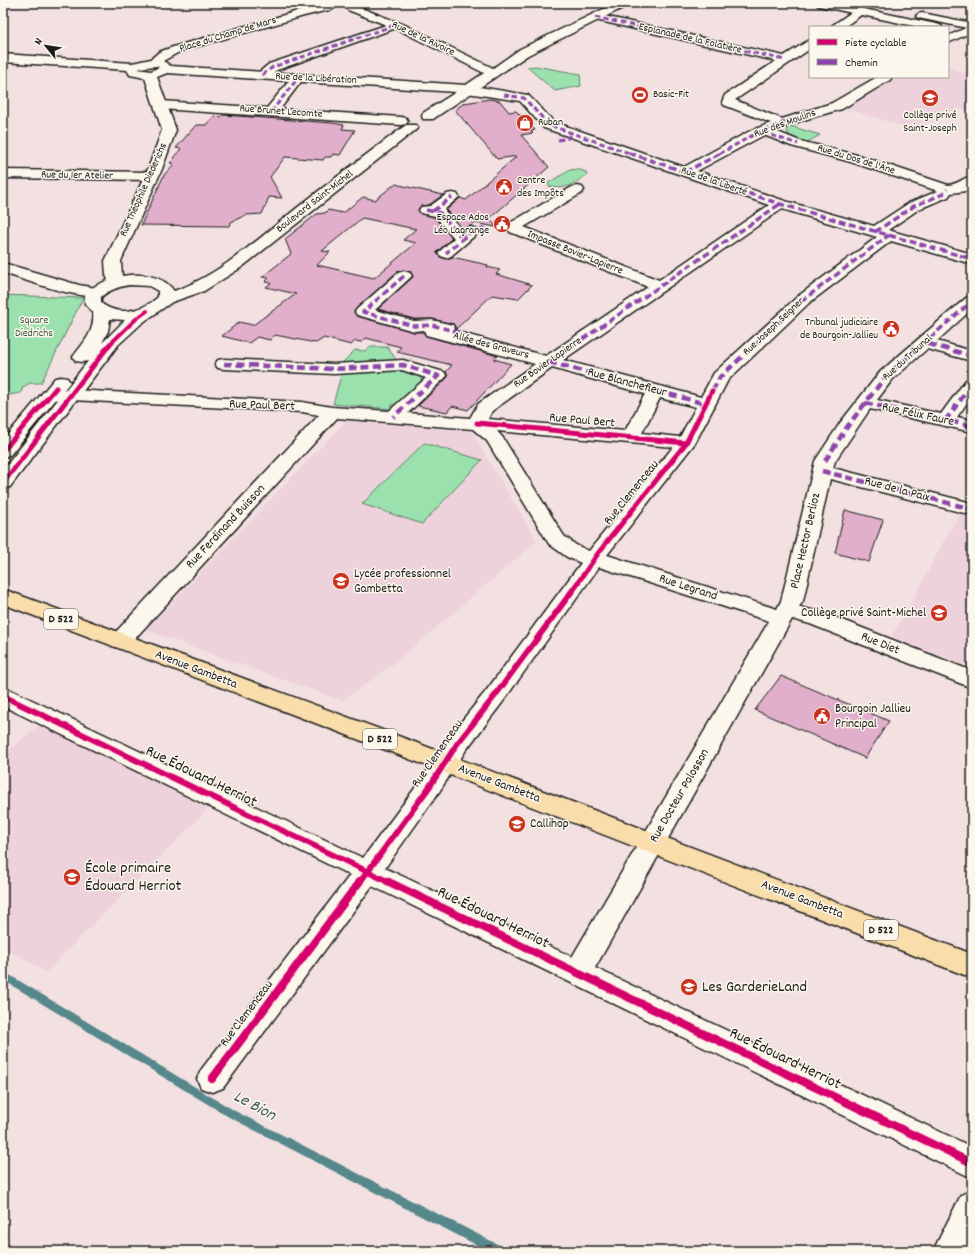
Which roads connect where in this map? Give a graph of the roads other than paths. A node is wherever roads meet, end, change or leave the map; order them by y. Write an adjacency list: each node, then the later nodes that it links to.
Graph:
1 (625, 3): 6 (street, Boulevard Saint-Michel)
2 (819, 3): 5 (street)
3 (358, 5): 4 (street); 7 (street, Rue de la Rivoire)
4 (332, 7): 16 (street, Place du Champ de Mars)
5 (858, 7): 8 (street); 9 (street); 11 (street)
6 (594, 17): 15 (street, Esplanade de la Folatière); 17 (street, Boulevard Saint-Michel)
7 (395, 25): 17 (street, Rue de la Rivoire); 18 (street)
8 (837, 26)
9 (932, 26)
10 (949, 30): 11 (street)
11 (969, 30): 12 (street)
12 (949, 40)
13 (809, 45): 15 (street)
14 (3, 58): 16 (street, Rue de la Libération)
15 (785, 60): 25 (street)
16 (158, 68): 18 (street, Rue de la Libération); 22 (street, Rue Théophile Diederichs)
17 (492, 72): 21 (street, Boulevard Saint-Michel)
18 (262, 76): 19 (street, Rue de la Libération)
19 (298, 78): 21 (street, Rue de la Libération); 23 (street)
20 (884, 78): 25 (street, Rue des Moulins)
21 (467, 89): 24 (street, Boulevard Saint-Michel); 27 (street, Rue de la Liberté)
22 (162, 105): 23 (street, Rue Brunet Lecomte); 31 (street, Rue Théophile Diederichs)
23 (270, 112): 24 (street, Rue Brunet Lecomte)
24 (414, 119): 45 (street, Boulevard Saint-Michel)
25 (782, 123): 26 (street, Rue des Moulins)
26 (760, 132): 29 (street, Rue des Moulins); 33 (street, Rue du Dos de l'Âne)
27 (571, 133): 28 (street); 29 (street, Rue de la Liberté)
28 (558, 140)
29 (685, 172): 36 (street, Rue de la Liberté)
30 (3, 174): 31 (street, Rue du 1er Atelier)
31 (151, 176): 42 (street, Rue Théophile Diederichs)
32 (972, 180): 33 (street)
33 (947, 189): 37 (street, Rue Joseph Seigner)
34 (576, 190): 43 (street, Impasse Bovier-Lapierre)
35 (452, 197): 38 (street)
36 (780, 204): 37 (street, Rue de la Liberté); 43 (street, Rue Bovier Lapierre)
37 (882, 233): 39 (street, Rue de la Liberté); 59 (street, Rue Joseph Seigner)
38 (446, 253)
39 (972, 259)
40 (3, 268): 44 (street)
41 (404, 276): 50 (street)
42 (117, 282): 44 (street); 45 (street)
43 (663, 285): 53 (street, Rue Bovier Lapierre)
44 (96, 292): 47 (street)
45 (166, 294): 48 (street, Boulevard Saint-Michel)
46 (972, 301): 51 (street, Rue du Tribunal)
47 (101, 311): 48 (street); 57 (street)
48 (147, 311): 58 (street)
49 (432, 331): 53 (street, Allée des Graveurs)
50 (458, 332)
51 (926, 342): 52 (street); 60 (street, Rue du Tribunal)
52 (972, 356)
53 (549, 362): 56 (street, Rue Blanchefleur); 64 (street, Rue Bovier Lapierre)
54 (224, 364): 62 (street)
55 (968, 390): 63 (street)
56 (655, 391): 59 (street, Rue Blanchefleur); 66 (street)
57 (52, 394): 58 (street, Rue Paul Bert); 68 (street)
58 (71, 395): 61 (street, Rue Paul Bert); 70 (street)
59 (709, 397): 67 (street, Rue Joseph Seigner)
60 (865, 403): 63 (street, Rue Félix Faure); 69 (street, Rue du Tribunal)
61 (332, 412): 62 (street, Rue Paul Bert); 75 (street, Rue Ferdinand Buisson)
62 (393, 417): 64 (street, Rue Paul Bert)
63 (945, 421): 65 (street, Rue Félix Faure)
64 (477, 423): 66 (street, Rue Paul Bert); 72 (street)
65 (972, 426)
66 (631, 437): 67 (street, Rue Paul Bert)
67 (686, 443): 72 (street, Rue Clemenceau)
68 (3, 451)
69 (824, 466): 71 (street, Rue de la Paix); 74 (street, Place Hector Berlioz)
70 (3, 483)
71 (972, 509)
72 (594, 560): 74 (street, Rue Legrand); 78 (street, Rue Clemenceau)
73 (3, 596): 75 (main road, Avenue Gambetta / D 522)
74 (784, 614): 76 (street, Rue Diet); 79 (street, Rue Docteur Polosson)
75 (120, 641): 78 (main road, Avenue Gambetta / D 522)
76 (972, 680)
77 (3, 696): 80 (street, Rue Édouard Herriot)
78 (444, 763): 79 (main road, Avenue Gambetta / D 522); 80 (street, Rue Clemenceau)
79 (653, 843): 81 (main road, Avenue Gambetta / D 522); 82 (street, Rue Docteur Polosson)
80 (368, 872): 82 (street, Rue Édouard Herriot); 83 (street, Rue Clemenceau)
81 (972, 966)
82 (577, 973): 84 (street, Rue Édouard Herriot)
83 (212, 1079)
84 (972, 1163)
85 (972, 1206): 86 (street)
86 (950, 1251)

